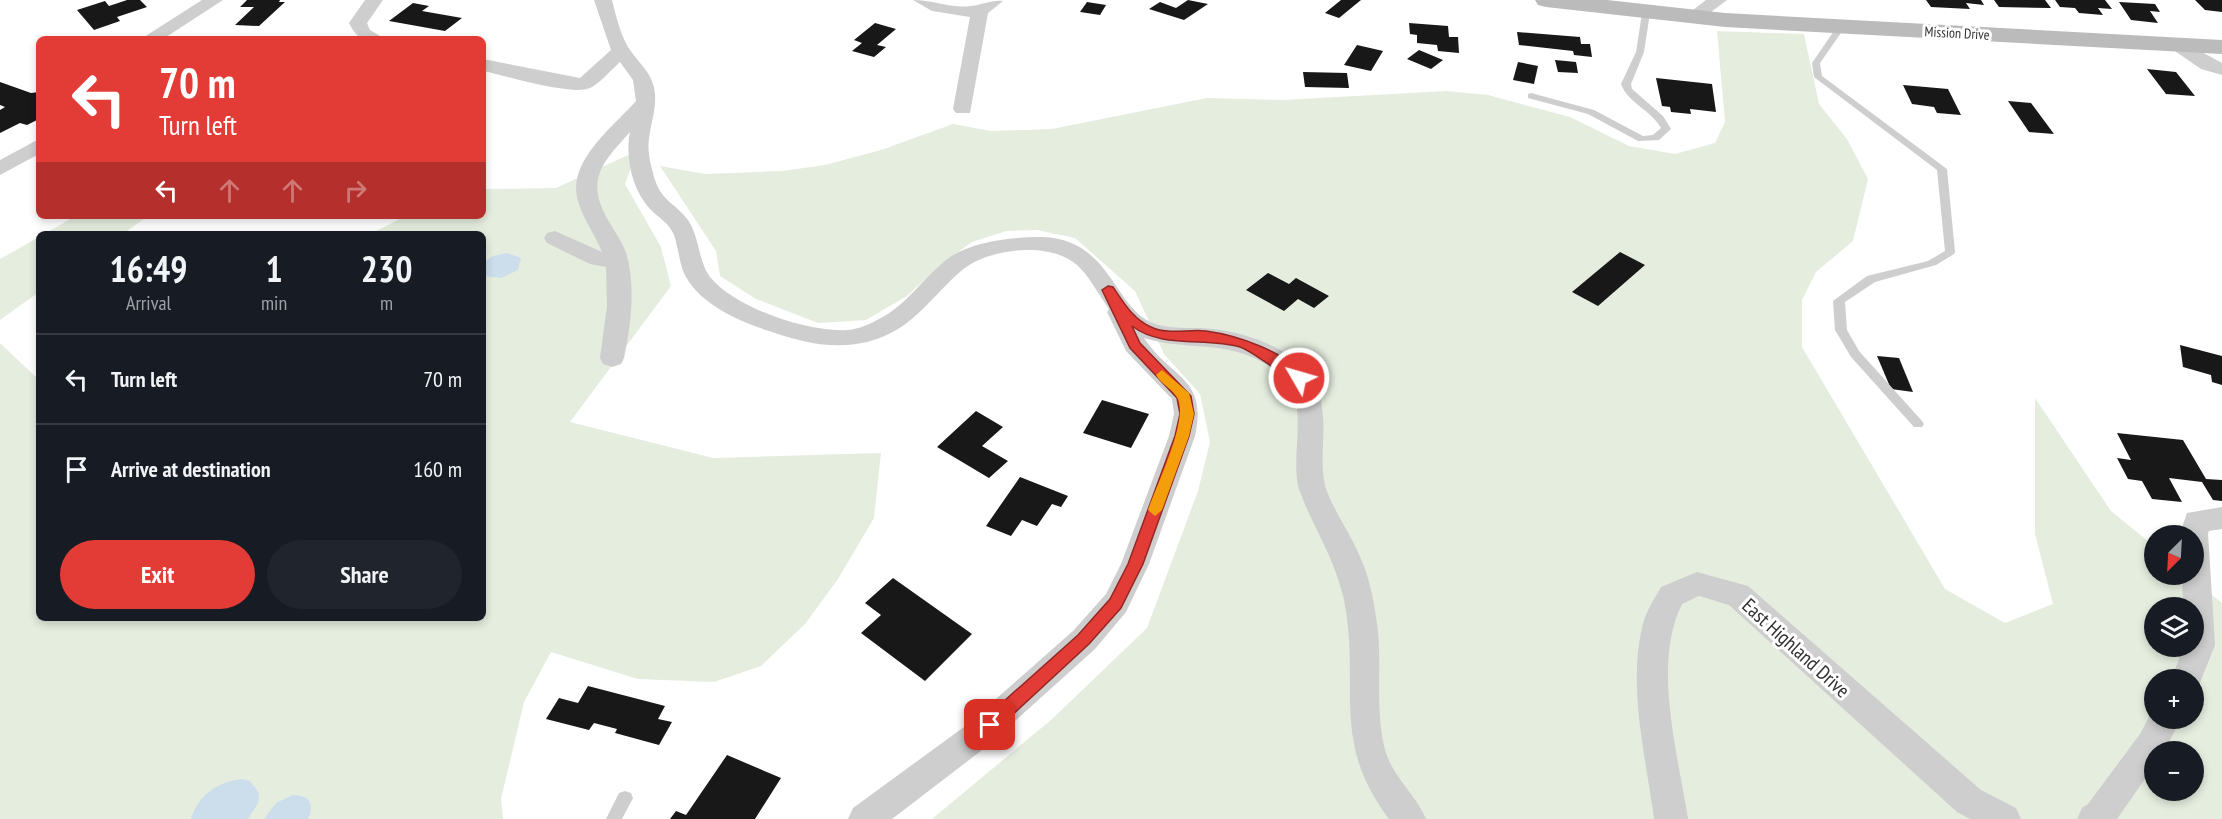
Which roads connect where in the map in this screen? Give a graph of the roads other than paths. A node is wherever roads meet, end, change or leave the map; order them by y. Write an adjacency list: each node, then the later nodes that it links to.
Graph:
1 (214, 0): 11 (street)
2 (374, 0): 12 (street)
3 (603, 0): 15 (street)
4 (922, 0): 7 (street)
5 (1546, 0): 8 (street, Mission Drive)
6 (1719, 0): 9 (street)
7 (988, 5): 20 (street)
8 (1646, 13): 9 (street, Mission Drive); 18 (lane)
9 (1693, 17): 10 (street, Mission Drive)
10 (1841, 27): 13 (street, Mission Drive); 27 (lane)
11 (155, 36)
12 (370, 36)
13 (2178, 45): 14 (street, Mission Drive); 17 (street)
14 (2222, 47)
15 (621, 51): 16 (street); 19 (street)
16 (486, 66)
17 (2222, 69)
18 (1531, 96)
19 (648, 99): 24 (street); 25 (street)
20 (963, 109)
21 (36, 147): 22 (street)
22 (0, 169)
23 (555, 238): 24 (street)
24 (615, 254): 26 (street)
25 (1108, 290): 33 (street); 34 (street)
26 (612, 358)
27 (1918, 424)
28 (2222, 518): 29 (street)
29 (2190, 669)
30 (2159, 729): 37 (street)
31 (625, 798): 32 (lane)
32 (614, 819)
33 (865, 819)
34 (1409, 819)
35 (1671, 819): 36 (street, East Highland Drive)
36 (2004, 819)
37 (2094, 819)

